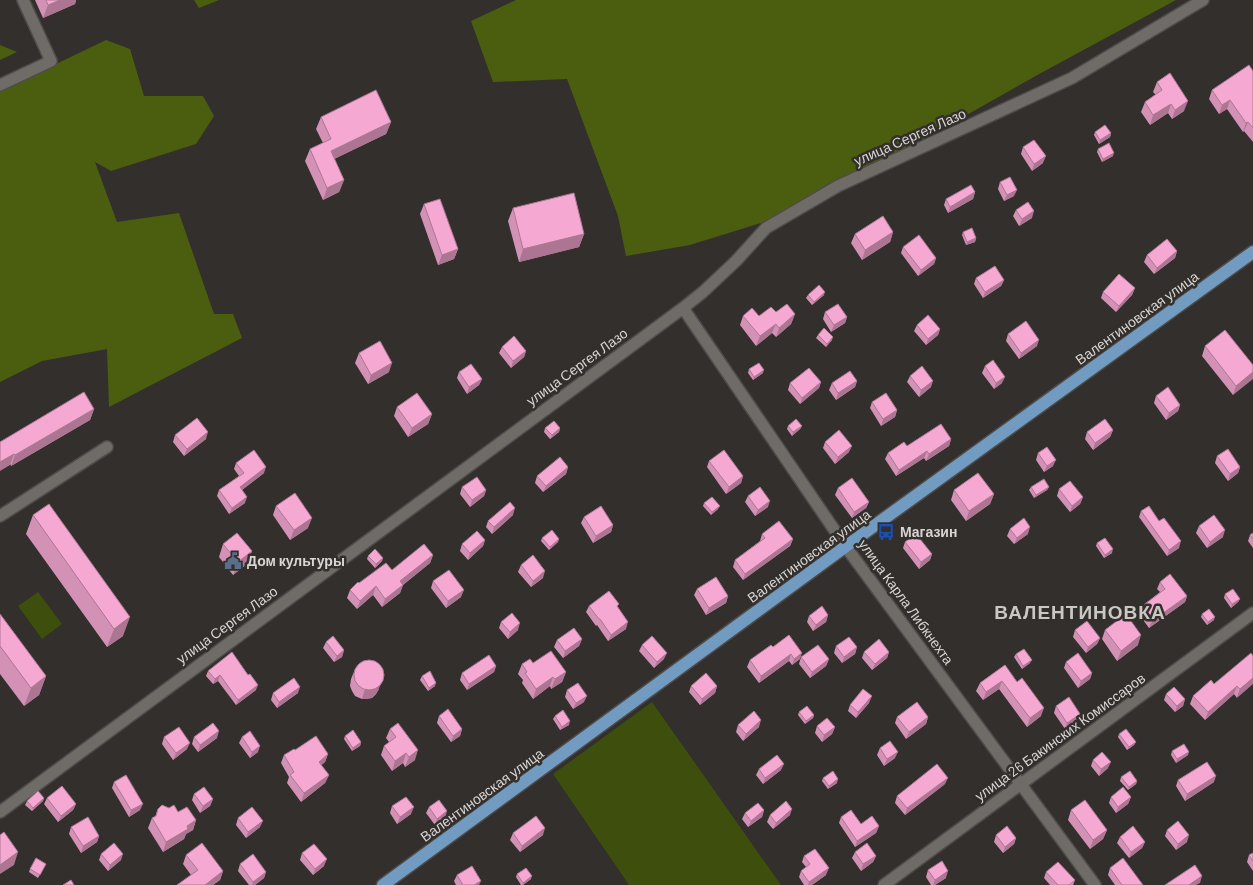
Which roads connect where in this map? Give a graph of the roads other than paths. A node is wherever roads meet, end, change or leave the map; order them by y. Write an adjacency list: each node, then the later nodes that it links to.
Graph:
1 (23, 0): 3 (street)
2 (1203, 0): 5 (street, улица Сергея Лазо)
3 (0, 85)
4 (1253, 252): 8 (main road, Валентиновская улица)
5 (683, 308): 8 (street, улица Карла Либкнехта); 11 (street, улица Сергея Лазо)
6 (107, 447): 7 (street)
7 (0, 516)
8 (846, 547): 10 (street, улица Карла Либкнехта); 12 (main road, Валентиновская улица)
9 (1253, 613): 10 (street, улица 26 Бакинских Комиссаров)
10 (1022, 784): 13 (street, улица 26 Бакинских Комиссаров); 14 (street, улица Карла Либкнехта)
11 (0, 812)
12 (383, 885)
13 (884, 885)
14 (1095, 885)

